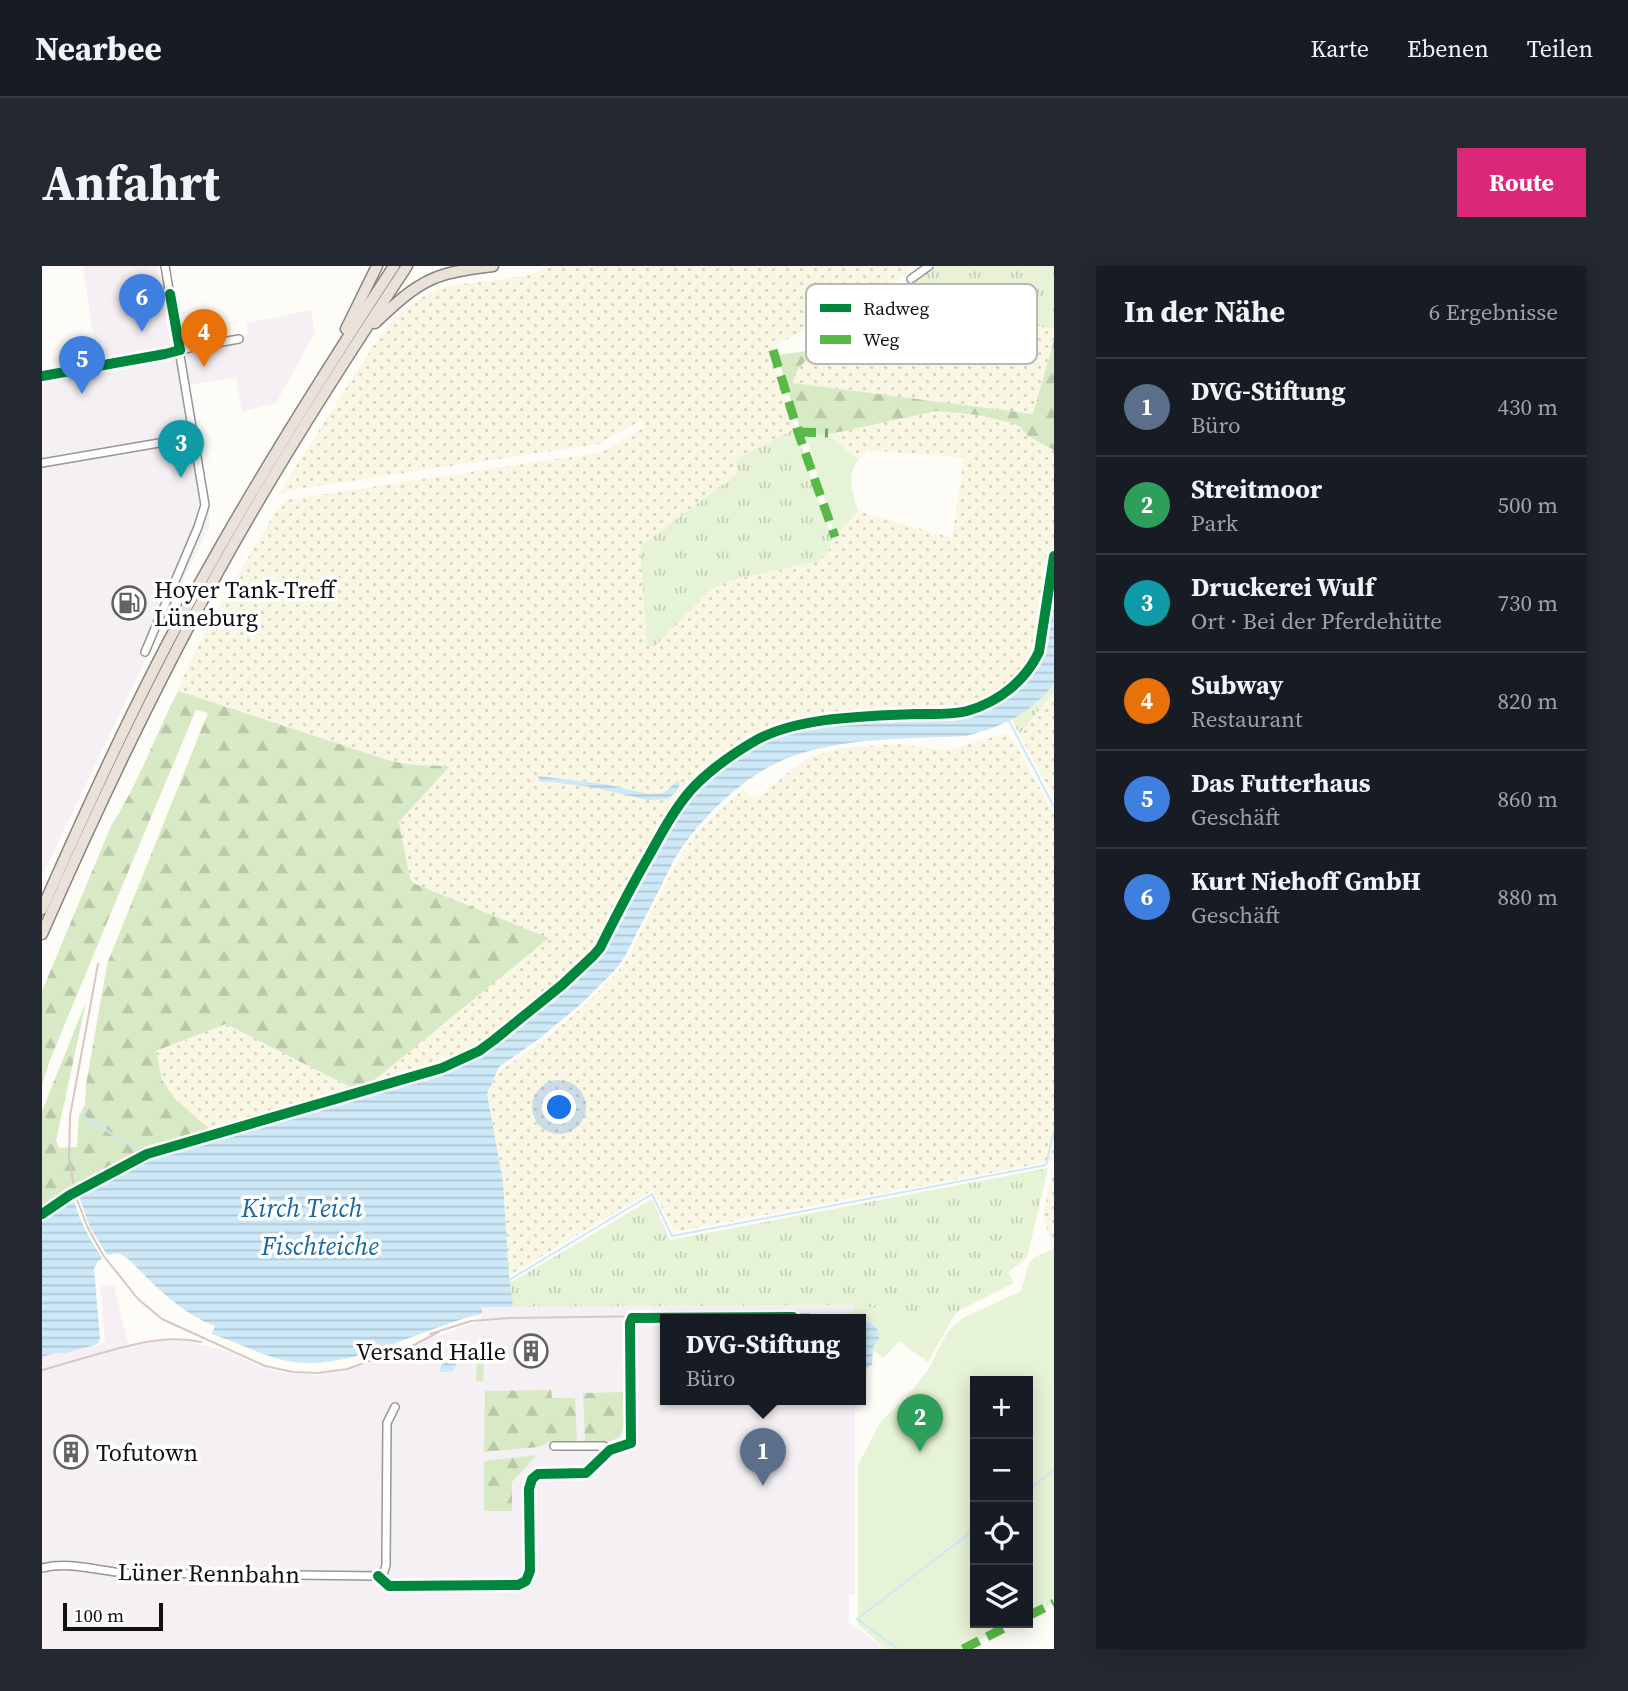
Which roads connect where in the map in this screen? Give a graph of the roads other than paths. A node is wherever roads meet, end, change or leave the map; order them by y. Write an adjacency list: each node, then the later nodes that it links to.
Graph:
1 (165, 266): 10 (street)
2 (377, 266): 12 (highway)
3 (394, 266): 12 (highway)
4 (407, 266): 8 (highway)
5 (493, 266): 8 (highway)
6 (929, 266): 7 (street)
7 (911, 279)
8 (362, 334): 17 (highway)
9 (239, 339): 10 (street)
10 (180, 350): 11 (street); 13 (street)
11 (42, 376)
12 (320, 382): 16 (highway)
13 (194, 437): 14 (street); 15 (street)
14 (42, 463)
15 (145, 652)
16 (42, 909)
17 (42, 934)
18 (660, 1318): 21 (street)
19 (395, 1407): 23 (street)
20 (554, 1446): 21 (street)
21 (610, 1450): 23 (street, Lüner Rennbahn)
22 (42, 1569): 23 (street, Lüner Rennbahn)
23 (378, 1576)

